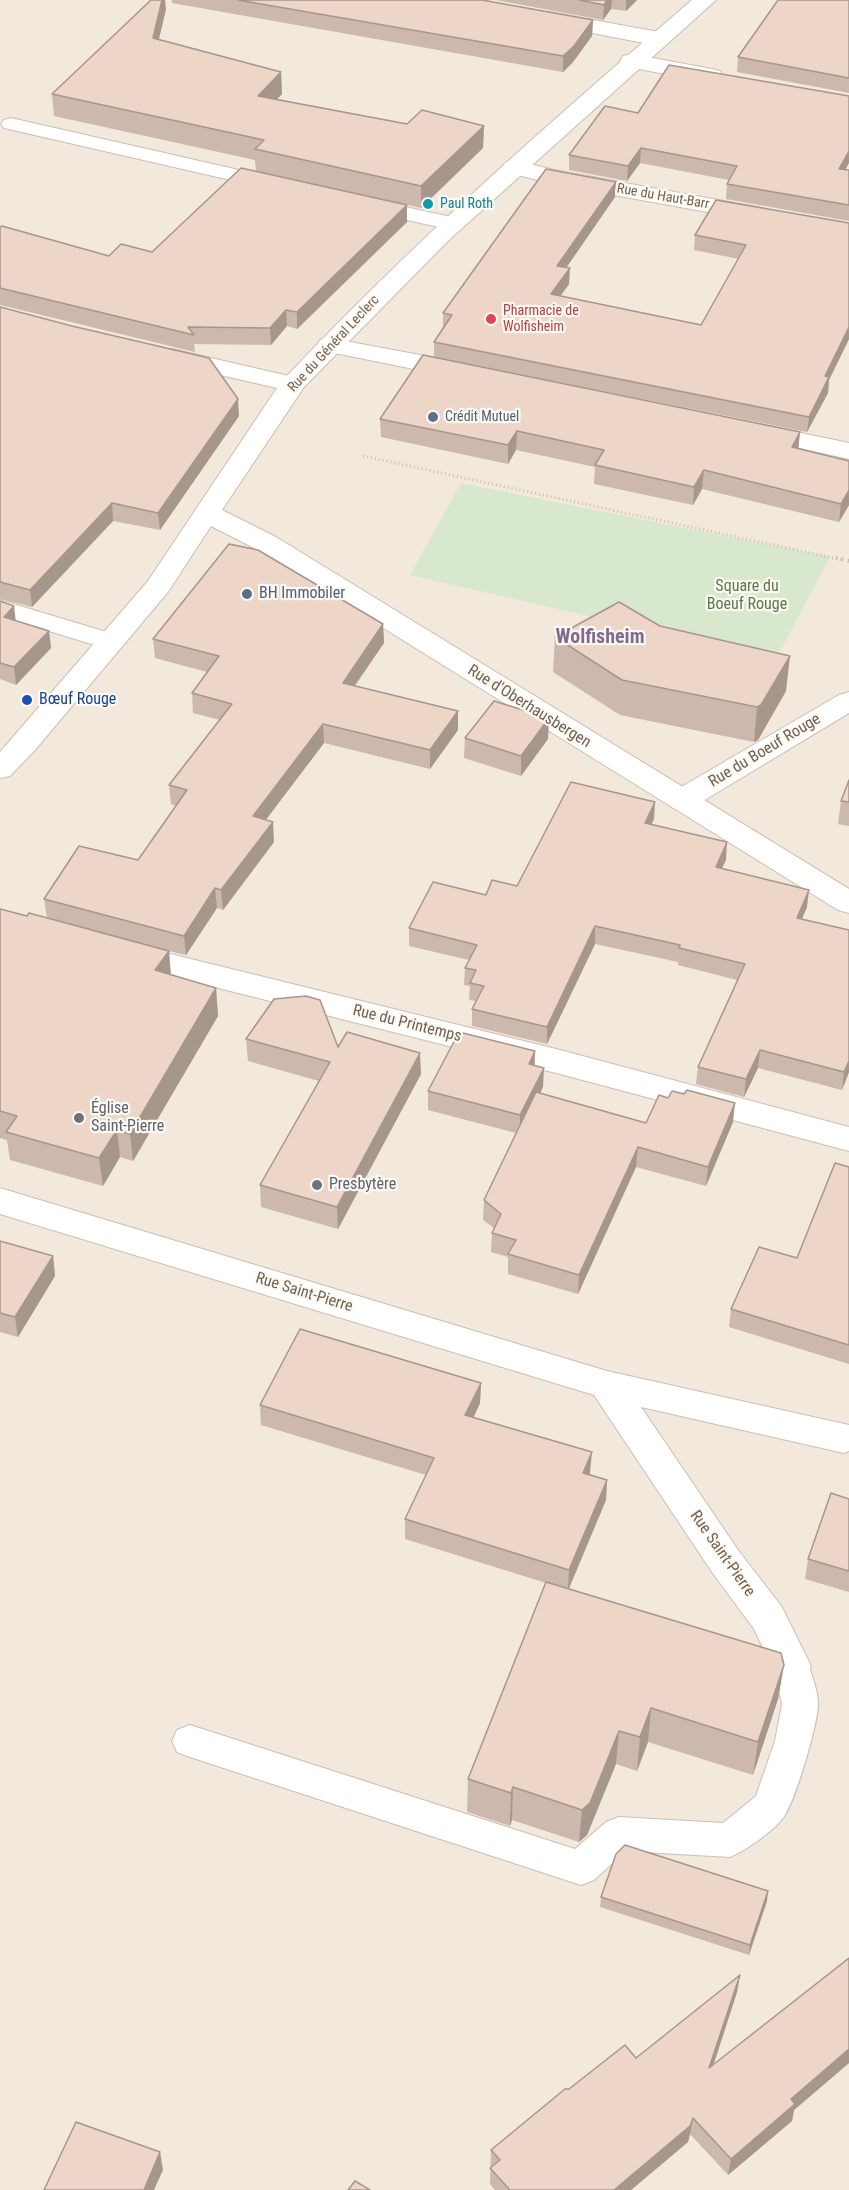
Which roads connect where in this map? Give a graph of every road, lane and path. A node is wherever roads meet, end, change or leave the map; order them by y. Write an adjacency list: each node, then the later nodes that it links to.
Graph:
1 (705, 0): 3 (street, Rue du Général Leclerc)
2 (529, 14): 3 (street)
3 (659, 39): 4 (street, Rue du Général Leclerc)
4 (631, 61): 5 (street); 7 (street, Rue du Général Leclerc)
5 (736, 81)
6 (11, 124): 8 (lane)
7 (514, 166): 10 (street, Rue du Haut-Barr); 11 (street, Rue du Général Leclerc)
8 (297, 189)
9 (343, 199): 11 (lane)
10 (781, 218)
11 (453, 224): 12 (street, Rue du Général Leclerc)
12 (329, 345): 14 (street); 15 (street, Rue du Général Leclerc)
13 (153, 352): 15 (street)
14 (483, 375)
15 (294, 384): 19 (street, Rue du Général Leclerc)
16 (735, 427): 17 (street)
17 (849, 451)
18 (363, 456): 20 (path)
19 (208, 514): 22 (street, Rue du Général Leclerc); 25 (street, Rue d'Oberhausbergen)
20 (849, 561)
21 (0, 608): 22 (lane)
22 (111, 642): 24 (street, Rue du Général Leclerc)
23 (849, 701): 25 (street, Rue du Boeuf Rouge)
24 (0, 769)
25 (682, 800): 26 (street, Rue d'Oberhausbergen)
26 (849, 903)
27 (97, 946): 28 (street, Rue du Printemps)
28 (849, 1139)
29 (0, 1202): 30 (street, Rue Saint-Pierre)
30 (607, 1385): 31 (street, Rue Saint-Pierre); 32 (street, Rue Saint-Pierre)
31 (844, 1438)
32 (791, 1666): 33 (lane)
33 (190, 1742)

